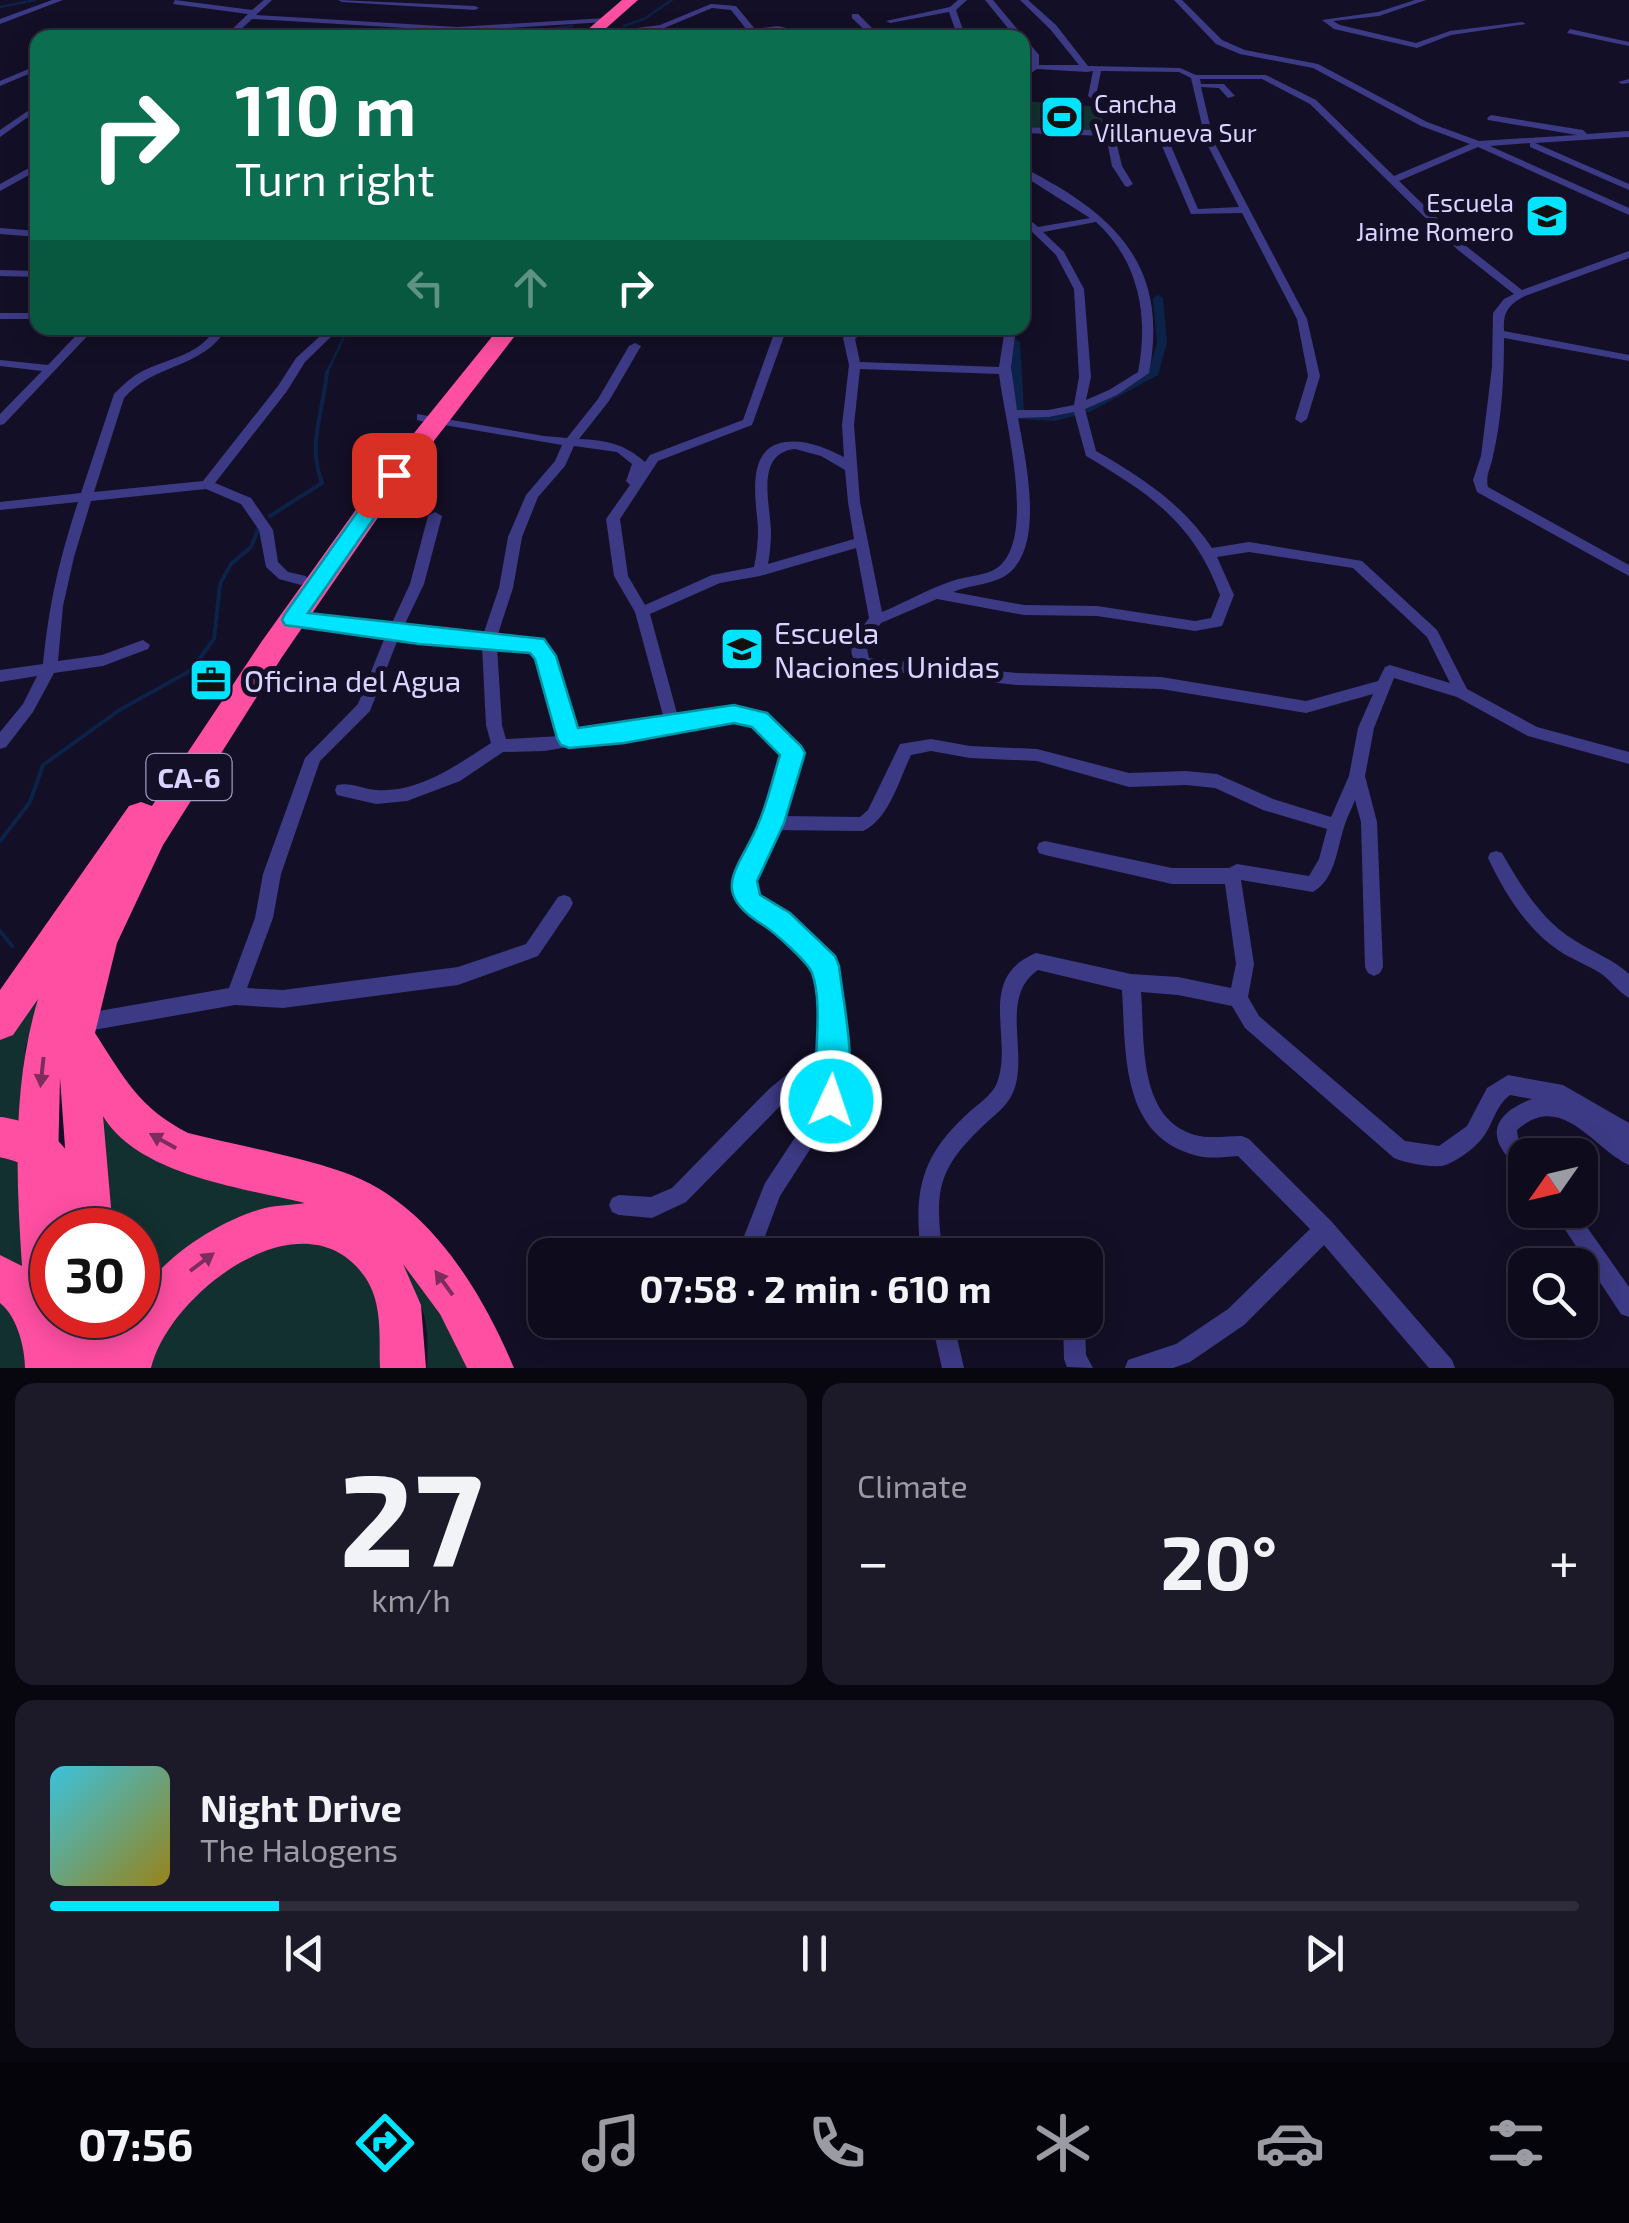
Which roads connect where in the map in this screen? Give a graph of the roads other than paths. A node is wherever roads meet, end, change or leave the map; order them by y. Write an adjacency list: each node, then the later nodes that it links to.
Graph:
1 (59, 0): 18 (street)
2 (268, 0): 14 (street)
3 (342, 0): 12 (street)
4 (621, 0): 16 (highway)
5 (632, 0): 16 (highway)
6 (962, 0): 13 (street)
7 (989, 0): 30 (street)
8 (1024, 0): 35 (street)
9 (1178, 0): 53 (street)
10 (1422, 0): 20 (street)
11 (176, 2): 14 (street)
12 (478, 4): 21 (street)
13 (952, 9): 17 (street); 29 (street)
14 (253, 15): 21 (street); 23 (street)
15 (855, 16): 28 (street)
16 (602, 20): 21 (street); 24 (highway)
17 (890, 21)
18 (0, 22)
19 (122, 24): 22 (street)
20 (1522, 24)
21 (456, 29)
22 (112, 30)
23 (235, 30)
24 (590, 30)
25 (635, 30): 26 (street)
26 (752, 30): 27 (street)
27 (798, 30)
28 (870, 30)
29 (959, 30)
30 (1014, 30)
31 (1570, 31): 32 (street)
32 (1629, 44)
33 (1030, 49): 34 (street)
34 (1034, 68): 35 (street); 37 (street)
35 (1092, 70): 38 (street); 41 (street)
36 (30, 71): 39 (street)
37 (1030, 71)
38 (1195, 77): 40 (street); 57 (street)
39 (0, 84)
40 (1198, 90): 42 (street); 51 (street)
41 (1092, 96)
42 (1230, 96)
43 (30, 112): 46 (street)
44 (1492, 118): 50 (street)
45 (1030, 130): 48 (street)
46 (0, 134)
47 (1629, 134): 50 (street)
48 (1110, 135): 49 (street); 58 (street)
49 (1162, 136): 51 (street); 62 (street)
50 (1602, 137): 52 (street); 54 (street)
51 (1210, 142): 62 (street)
52 (1529, 143): 53 (street); 60 (street)
53 (1478, 144): 57 (street); 61 (street)
54 (1629, 148)
55 (30, 171): 59 (street)
56 (1030, 175): 64 (street)
57 (1393, 180): 72 (street)
58 (1128, 184)
59 (0, 188)
60 (1629, 188): 61 (street)
61 (1602, 200): 63 (street)
62 (1245, 210): 93 (street)
63 (1629, 212)
64 (1099, 219): 66 (street); 90 (street)
65 (1030, 224): 66 (street)
66 (1036, 230): 90 (street)
67 (0, 231): 68 (street)
68 (30, 233)
69 (1629, 254): 72 (street)
70 (0, 273): 71 (street)
71 (30, 274)
72 (1521, 294): 75 (street)
73 (0, 316): 74 (street)
74 (30, 316)
75 (1497, 333): 85 (street); 105 (street)
76 (83, 335): 88 (street)
77 (216, 335): 99 (street)
78 (327, 335): 97 (street)
79 (489, 335): 92 (highway, CA-6)
80 (504, 335): 92 (highway, CA-6)
81 (779, 335): 98 (street)
82 (852, 335): 87 (street)
83 (1011, 335): 89 (street)
84 (635, 346): 95 (street)
85 (1629, 358)
86 (0, 363): 88 (street)
87 (856, 364): 89 (street); 96 (street)
88 (48, 368): 94 (street)
89 (1004, 370): 91 (street)
90 (1079, 408): 91 (street); 103 (street)
91 (1012, 414): 107 (street)
92 (430, 418): 95 (street); 106 (highway, CA-6); 110 (highway, CA-6)
93 (1301, 418)
94 (0, 420)
95 (568, 443): 98 (street); 112 (street)
96 (852, 470): 102 (street); 104 (street)
97 (207, 485): 99 (street); 106 (street)
98 (629, 494): 108 (street)
99 (85, 500): 100 (street); 114 (street)
100 (0, 506)
101 (435, 516): 111 (street)
102 (862, 541): 104 (street); 109 (street)
103 (1210, 553): 107 (street); 117 (street)
104 (760, 571): 108 (street)
105 (1629, 571)
106 (301, 580): 130 (highway, CA-6)
107 (938, 594): 109 (street)
108 (642, 612): 118 (street)
109 (876, 619): 116 (street)
110 (293, 620): 111 (street); 138 (highway, CA-6)
111 (396, 631): 112 (street); 135 (street)
112 (489, 639): 119 (street); 121 (street)
113 (143, 645): 114 (street)
114 (50, 666): 115 (street); 120 (street)
115 (0, 676)
116 (1384, 685): 117 (street); 123 (street)
117 (1462, 693): 122 (street)
118 (673, 726): 119 (street); 125 (street)
119 (569, 738): 121 (street)
120 (0, 744)
121 (500, 746): 124 (street)
122 (1629, 758)
123 (1357, 776): 126 (street); 132 (street)
124 (343, 790)
125 (772, 823): 126 (street); 139 (street)
126 (1336, 824): 129 (street)
127 (1045, 848): 129 (street)
128 (1496, 858): 134 (street)
129 (1232, 876): 136 (street)
130 (101, 879): 137 (highway); 157 (highway, CA-6, one-way to 157)
131 (564, 902): 135 (street)
132 (1374, 967)
133 (1131, 983): 136 (street); 148 (street); 150 (street)
134 (1629, 989)
135 (235, 996): 138 (street)
136 (1238, 998): 140 (street)
137 (0, 1022)
138 (77, 1029): 146 (highway, CA-6); 161 (highway, one-way to 138)
139 (834, 1048): 144 (street); 149 (street)
140 (1629, 1134)
141 (0, 1137): 145 (highway, bridge)
142 (1508, 1138): 143 (street)
143 (1629, 1155)
144 (619, 1206)
145 (63, 1208)
146 (90, 1208)
147 (1575, 1228): 152 (street)
148 (1325, 1229): 164 (street); 165 (street)
149 (754, 1238)
150 (930, 1238)
151 (0, 1277): 157 (highway)
152 (1629, 1306)
153 (67, 1338): 157 (highway)
154 (101, 1338): 158 (highway)
155 (946, 1338): 162 (street)
156 (1074, 1338): 163 (street)
157 (59, 1366)
158 (103, 1368)
159 (128, 1368): 160 (highway, one-way to 160)
160 (403, 1368)
161 (491, 1368)
162 (953, 1368)
163 (1082, 1368)
164 (1136, 1368)
165 (1444, 1368)

